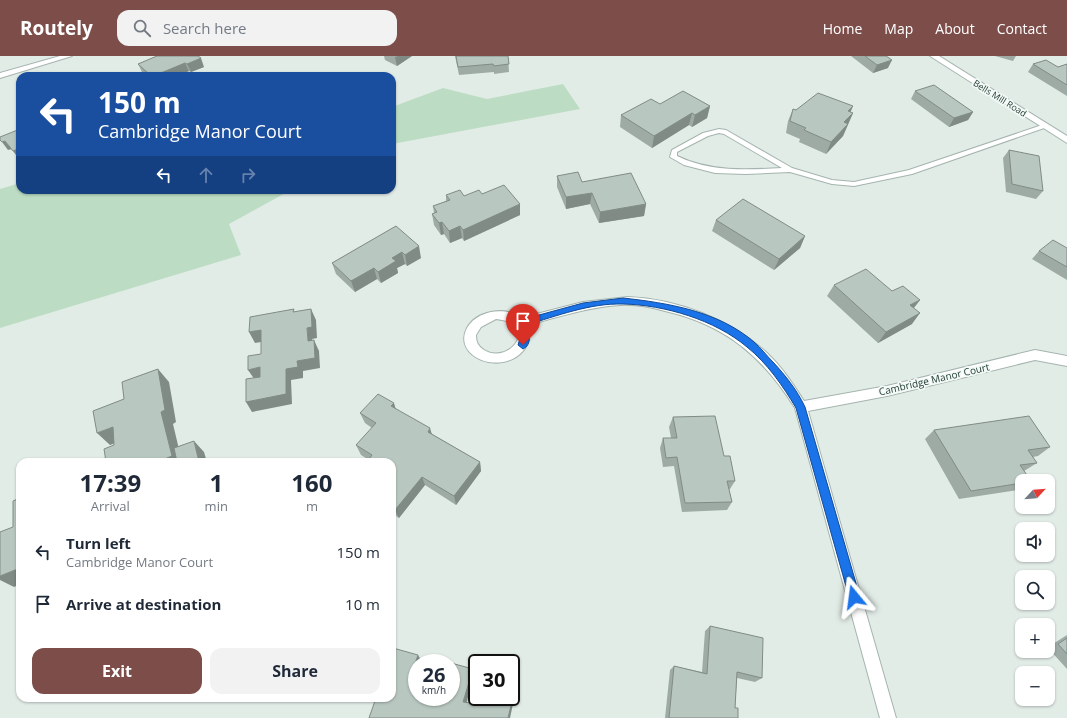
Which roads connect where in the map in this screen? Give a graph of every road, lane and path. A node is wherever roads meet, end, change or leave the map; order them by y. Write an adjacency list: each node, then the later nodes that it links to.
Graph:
1 (68, 56): 3 (street)
2 (934, 56): 4 (street, Bells Mill Road)
3 (0, 76)
4 (1045, 126): 5 (street, Bells Mill Road); 6 (lane)
5 (1067, 140)
6 (790, 170): 6 (lane)
7 (520, 324): 7 (street); 9 (street)
8 (1067, 361): 9 (street, Cambridge Manor Court)
9 (801, 407): 10 (street)
10 (888, 718)

